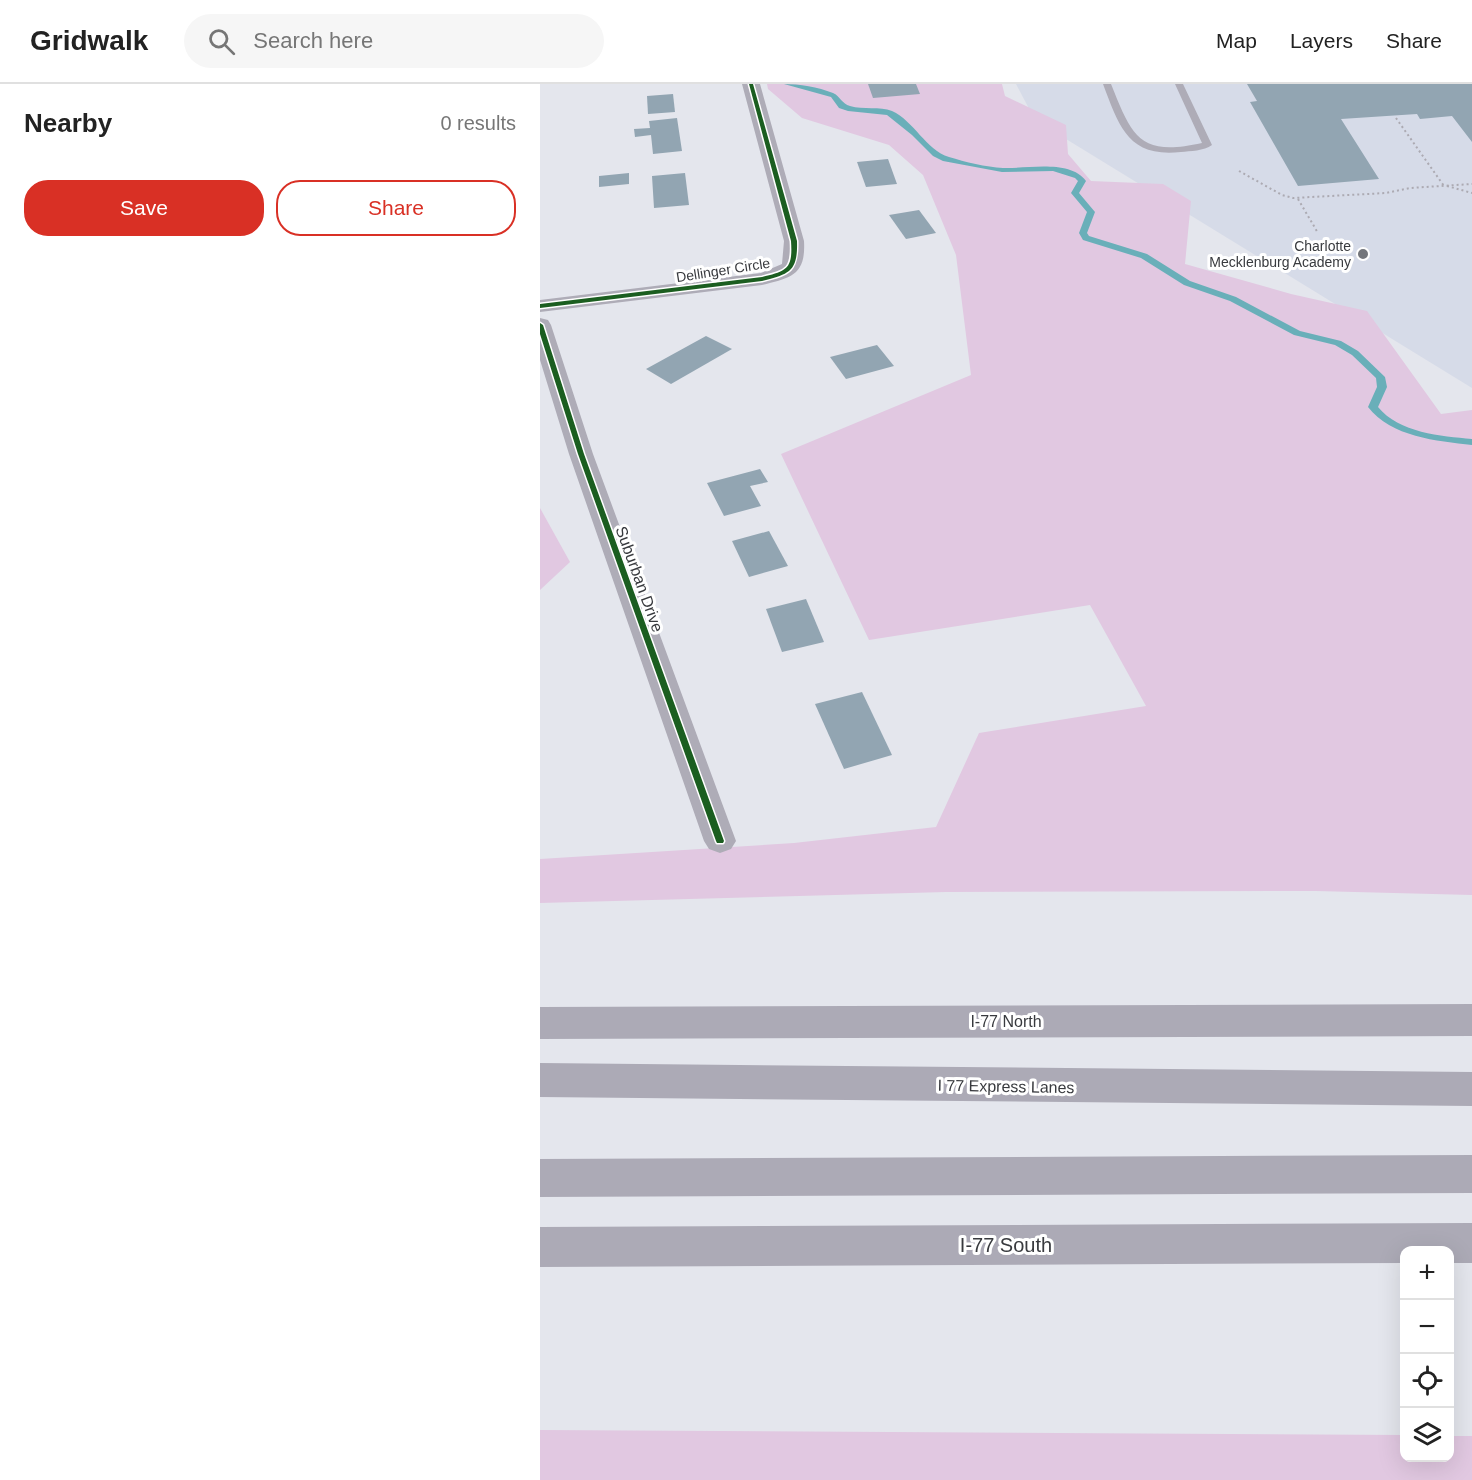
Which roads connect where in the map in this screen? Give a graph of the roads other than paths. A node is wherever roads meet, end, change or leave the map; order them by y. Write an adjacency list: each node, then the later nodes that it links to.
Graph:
1 (751, 84): 4 (street, Dellinger Circle)
2 (1107, 84): 3 (lane)
3 (1179, 84)
4 (540, 306)
5 (540, 325): 6 (street, Suburban Drive)
6 (720, 841)
7 (1472, 1020): 8 (highway, I-77 North)
8 (540, 1023)
9 (540, 1080): 10 (highway, I 77 Express Lanes)
10 (1472, 1089)
11 (1472, 1174): 12 (highway)
12 (540, 1178)
13 (1472, 1243): 14 (highway, I-77 South)
14 (540, 1248)

